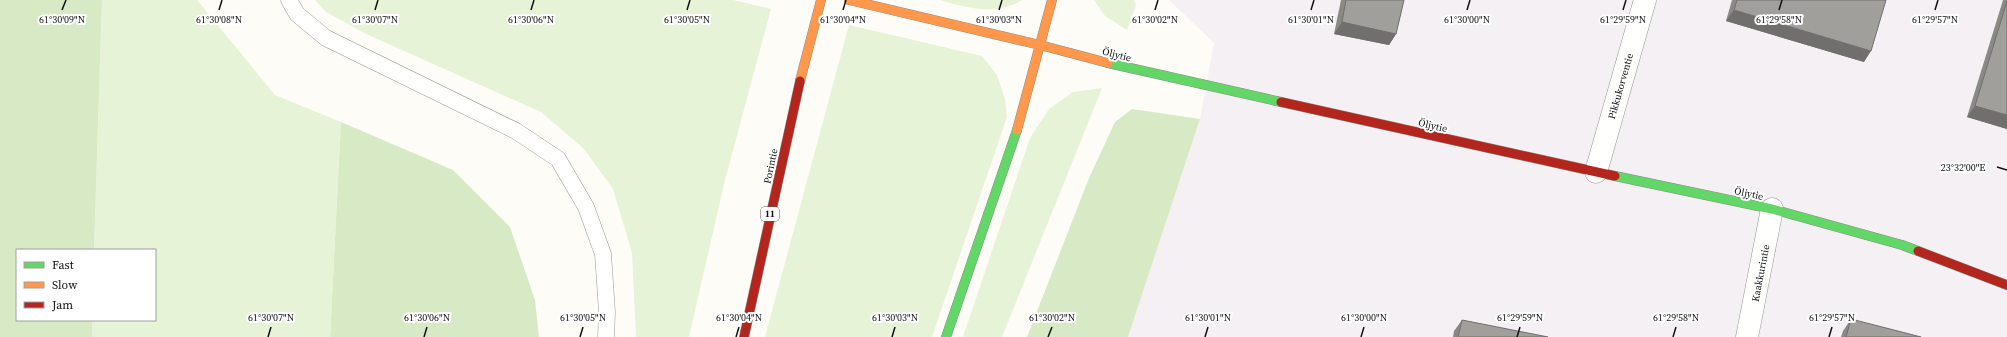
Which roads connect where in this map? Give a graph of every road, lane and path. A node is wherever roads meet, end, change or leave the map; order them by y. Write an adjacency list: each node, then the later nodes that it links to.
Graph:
1 (290, 0): 10 (lane)
2 (821, 0): 11 (main road, Porintie / 11)
3 (850, 0): 6 (main road, Öljytie)
4 (1052, 0): 6 (main road)
5 (1645, 0): 7 (street, Pikkukorventie)
6 (1040, 45): 7 (main road, Öljytie); 12 (main road)
7 (1596, 172): 8 (main road, Öljytie)
8 (1772, 209): 9 (main road, Öljytie); 13 (street, Kaakkurintie)
9 (2007, 285)
10 (606, 337)
11 (744, 337)
12 (946, 337)
13 (1747, 337)

